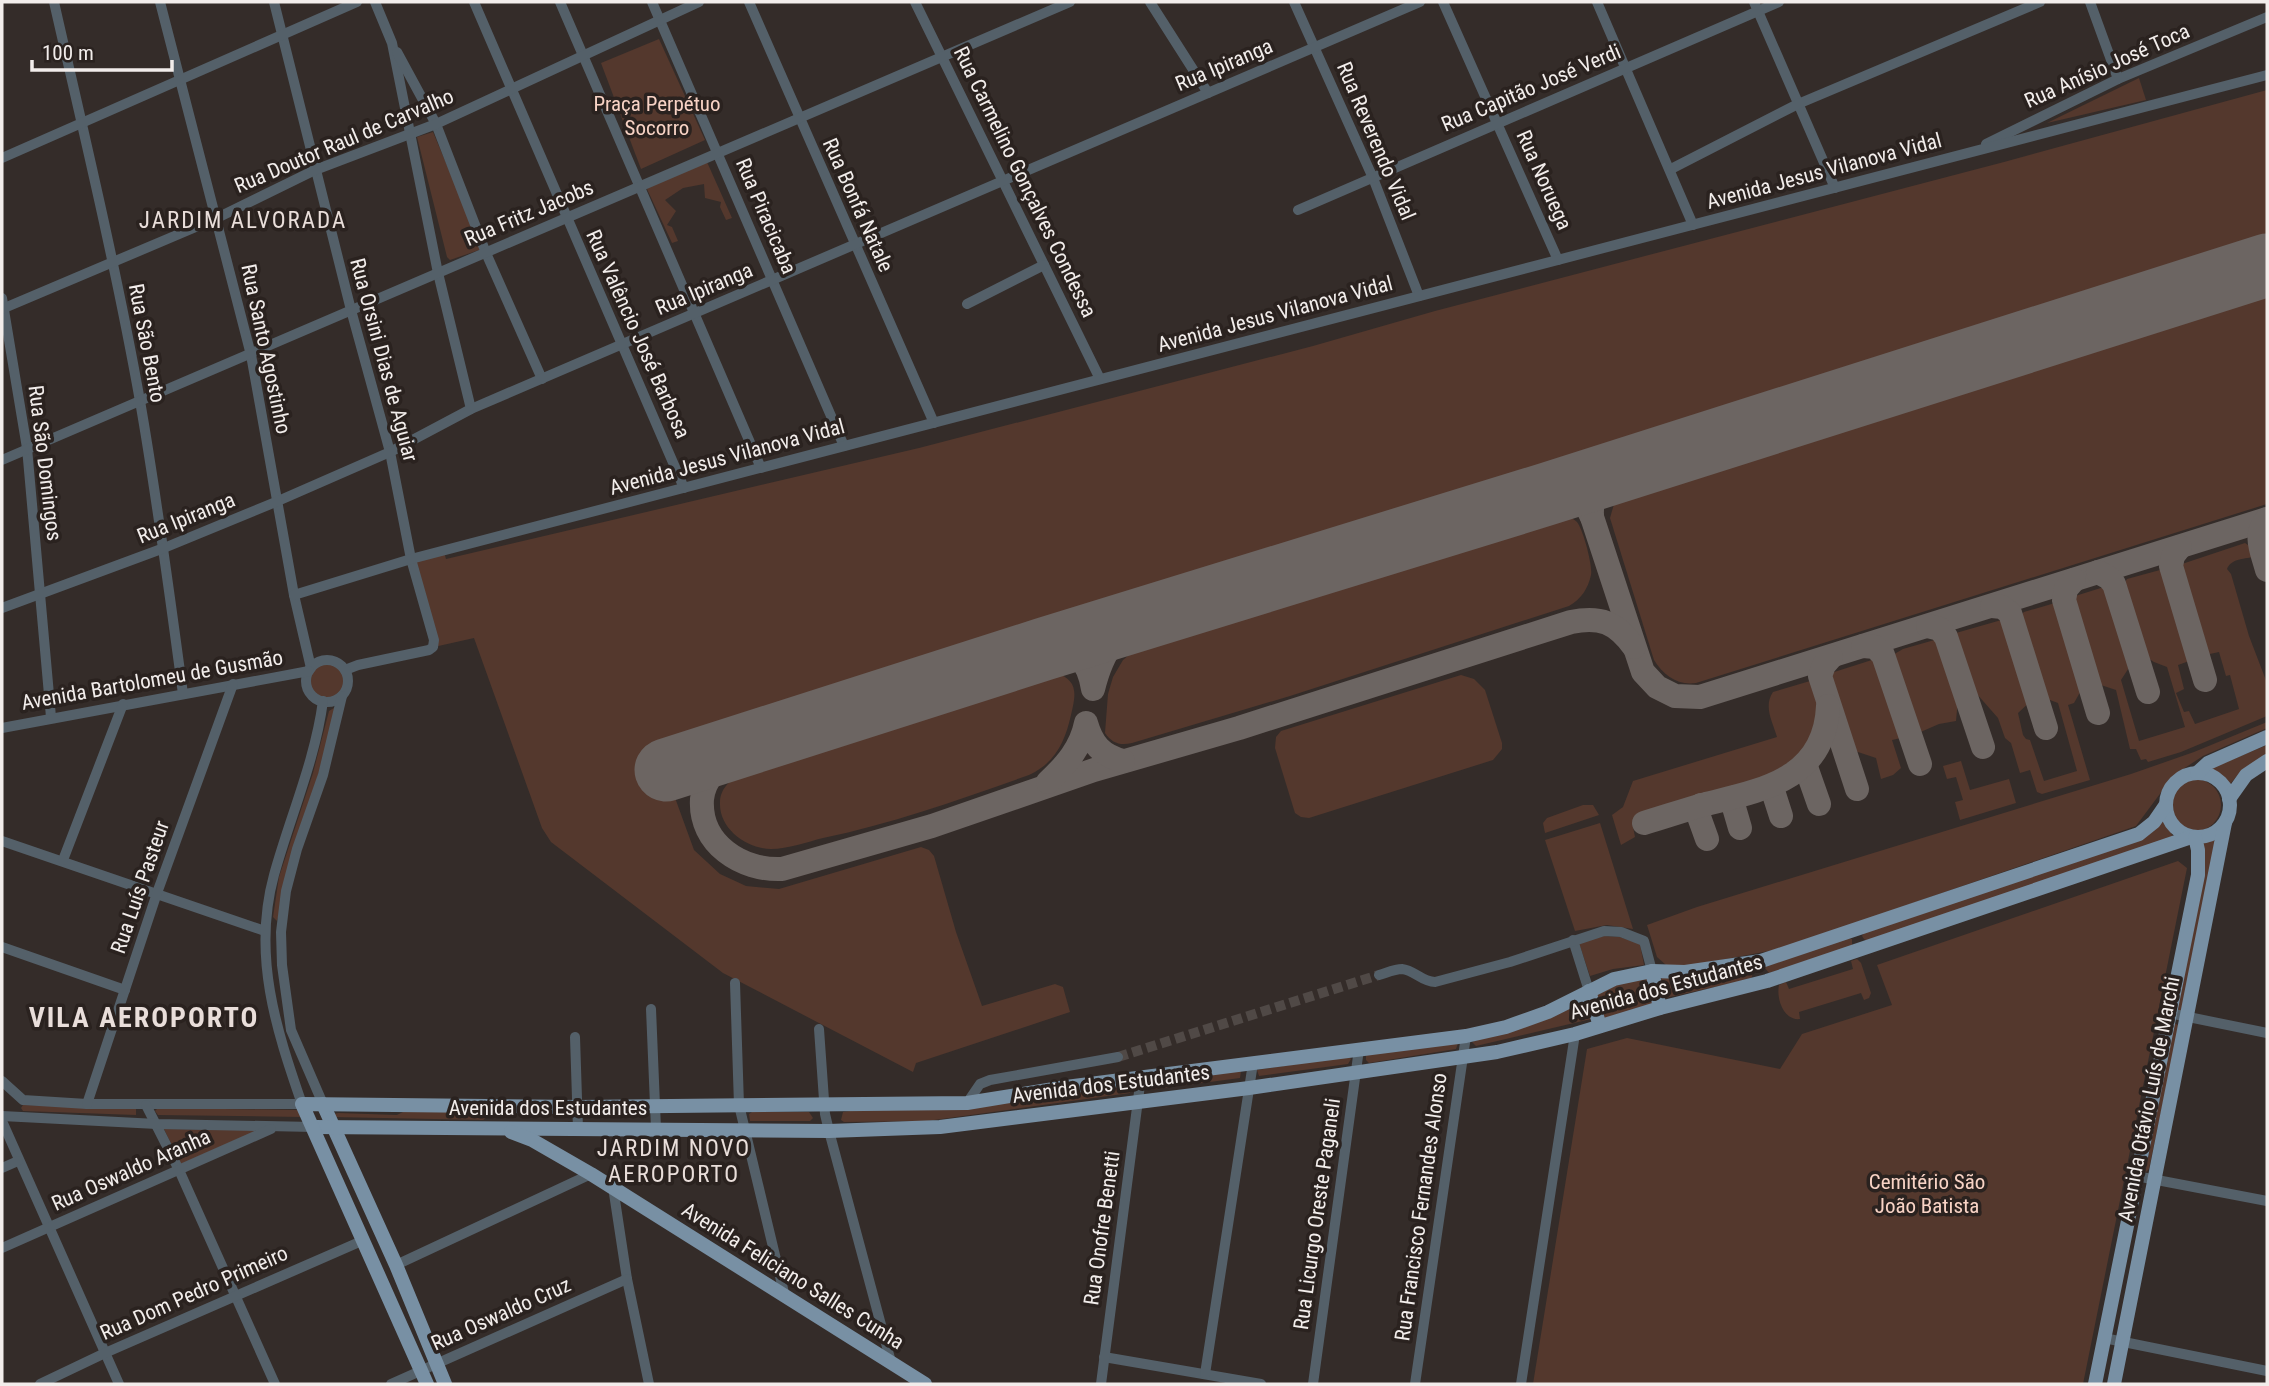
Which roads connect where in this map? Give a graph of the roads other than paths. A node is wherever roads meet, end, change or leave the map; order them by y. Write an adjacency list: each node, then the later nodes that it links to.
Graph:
1 (54, 2): 38 (street, Rua São Bento)
2 (160, 2): 32 (street, Rua Santo Agostinho)
3 (274, 2): 24 (street, Rua Orsini Dias de Aguiar)
4 (357, 2): 24 (street)
5 (375, 2): 25 (street)
6 (474, 2): 33 (street, Rua Valêncio José Barbosa)
7 (560, 2): 27 (street)
8 (652, 2): 23 (street, Rua Piracicaba)
9 (699, 2): 23 (street, Rua Doutor Raul de Carvalho)
10 (749, 2): 36 (street, Rua Bonfá Natale)
11 (915, 2): 28 (street, Rua Carmelino Gonçalves Condessa)
12 (1070, 2): 28 (street, Rua Fritz Jacobs)
13 (1150, 2): 34 (street)
14 (1294, 2): 26 (street, Rua Reverendo Vidal)
15 (1420, 2): 26 (street, Rua Ipiranga)
16 (1443, 2): 40 (street, Rua Noruega)
17 (1597, 2): 29 (street)
18 (1779, 2): 21 (street, Rua Capitão José Verdi)
19 (2040, 2): 35 (street)
20 (2090, 2): 31 (street)
21 (1756, 6): 29 (street, Rua Capitão José Verdi); 35 (street)
22 (2267, 17): 31 (street, Rua Anísio José Toca)
23 (660, 21): 27 (street, Rua Doutor Raul de Carvalho); 43 (street, Rua Piracicaba)
24 (283, 36): 32 (street); 47 (street, Rua Orsini Dias de Aguiar)
25 (392, 43): 39 (street); 42 (street)
26 (1315, 47): 34 (street, Rua Ipiranga); 48 (street, Rua Reverendo Vidal)
27 (584, 56): 33 (street, Rua Doutor Raul de Carvalho); 50 (street)
28 (942, 57): 36 (street, Rua Fritz Jacobs); 49 (street, Rua Carmelino Gonçalves Condessa)
29 (1626, 68): 40 (street, Rua Capitão José Verdi); 46 (street)
30 (2267, 75): 41 (street, Avenida Jesus Vilanova Vidal)
31 (2118, 79): 37 (street, Rua Anísio José Toca)
32 (179, 80): 38 (street); 53 (street, Rua Santo Agostinho)
33 (512, 89): 39 (street, Rua Doutor Raul de Carvalho); 54 (street, Rua Valêncio José Barbosa)
34 (1208, 93): 49 (street, Rua Ipiranga)
35 (1798, 104): 46 (street); 51 (street)
36 (799, 118): 43 (street, Rua Fritz Jacobs); 56 (street, Rua Bonfá Natale)
37 (2039, 118): 41 (street); 44 (street, Rua Anísio José Toca)
38 (81, 122): 45 (street); 59 (street, Rua São Bento)
39 (436, 124): 42 (street, Rua Doutor Raul de Carvalho); 57 (street)
40 (1497, 124): 48 (street, Rua Capitão José Verdi); 58 (street, Rua Noruega)
41 (2043, 134): 44 (street, Avenida Jesus Vilanova Vidal)
42 (409, 135): 47 (street, Rua Doutor Raul de Carvalho); 61 (street)
43 (718, 153): 50 (street, Rua Fritz Jacobs); 62 (street, Rua Piracicaba)
44 (1964, 154): 51 (street, Avenida Jesus Vilanova Vidal)
45 (2, 158)
46 (1671, 169): 55 (street)
47 (315, 170): 53 (street, Rua Doutor Raul de Carvalho); 66 (street, Rua Orsini Dias de Aguiar)
48 (1373, 178): 52 (street, Rua Capitão José Verdi); 63 (street, Rua Reverendo Vidal)
49 (1003, 181): 56 (street, Rua Ipiranga); 60 (street, Rua Carmelino Gonçalves Condessa)
50 (639, 187): 54 (street, Rua Fritz Jacobs); 67 (street)
51 (1835, 188): 55 (street, Avenida Jesus Vilanova Vidal)
52 (1298, 210)
53 (217, 218): 59 (street, Rua Doutor Raul de Carvalho); 69 (street, Rua Santo Agostinho)
54 (566, 218): 57 (street, Rua Fritz Jacobs); 68 (street, Rua Valêncio José Barbosa)
55 (1693, 225): 58 (street, Avenida Jesus Vilanova Vidal)
56 (855, 245): 62 (street, Rua Ipiranga); 74 (street, Rua Bonfá Natale)
57 (486, 253): 61 (street, Rua Fritz Jacobs); 70 (street)
58 (1558, 260): 63 (street, Avenida Jesus Vilanova Vidal)
59 (112, 262): 65 (street, Rua Doutor Raul de Carvalho); 72 (street, Rua São Bento)
60 (1044, 265): 64 (street); 71 (street, Rua Carmelino Gonçalves Condessa)
61 (438, 273): 66 (street, Rua Fritz Jacobs); 73 (street)
62 (772, 281): 67 (street, Rua Ipiranga); 75 (street, Rua Piracicaba)
63 (1419, 296): 71 (street, Avenida Jesus Vilanova Vidal)
64 (967, 304)
65 (2, 305): 76 (street, Rua São Domingos)
66 (351, 310): 69 (street, Rua Fritz Jacobs); 77 (street, Rua Orsini Dias de Aguiar)
67 (694, 314): 68 (street, Rua Ipiranga); 79 (street)
68 (622, 346): 70 (street, Rua Ipiranga); 80 (street, Rua Valêncio José Barbosa)
69 (251, 355): 72 (street, Rua Fritz Jacobs); 81 (street, Rua Santo Agostinho)
70 (542, 379): 73 (street, Rua Ipiranga)
71 (1100, 379): 74 (street, Avenida Jesus Vilanova Vidal)
72 (139, 399): 76 (street, Rua Fritz Jacobs); 82 (street, Rua São Bento)
73 (471, 409): 77 (street, Rua Ipiranga)
74 (934, 423): 75 (street, Avenida Jesus Vilanova Vidal)
75 (844, 446): 79 (street, Avenida Jesus Vilanova Vidal)
76 (27, 448): 78 (street, Rua Fritz Jacobs); 84 (street, Rua São Domingos)
77 (390, 452): 81 (street, Rua Ipiranga); 83 (street, Rua Orsini Dias de Aguiar)
78 (2, 460)
79 (761, 468): 80 (street, Avenida Jesus Vilanova Vidal)
80 (684, 488): 83 (street, Avenida Jesus Vilanova Vidal)
81 (278, 501): 82 (street, Rua Ipiranga); 85 (street, Rua Santo Agostinho)
82 (164, 548): 84 (street, Rua Ipiranga); 90 (street, Rua São Bento)
83 (411, 559): 85 (street, Avenida Jesus Vilanova Vidal); 88 (street, Rua Orsini Dias de Aguiar)
84 (41, 593): 86 (street, Rua Ipiranga); 94 (street, Rua São Domingos)
85 (295, 595): 87 (street, Rua Santo Agostinho)
86 (2, 608)
87 (310, 669): 88 (street); 89 (street, Avenida Bartolomeu de Gusmão); 92 (street)
88 (345, 670): 91 (street)
89 (233, 684): 90 (street, Avenida Bartolomeu de Gusmão); 105 (street, Rua Luís Pasteur)
90 (183, 694): 93 (street, Avenida Bartolomeu de Gusmão)
91 (342, 696): 92 (street); 119 (street)
92 (323, 701): 107 (street)
93 (122, 704): 94 (street, Avenida Bartolomeu de Gusmão); 104 (street)
94 (51, 717): 95 (street, Avenida Bartolomeu de Gusmão)
95 (2, 728)
96 (2267, 737): 98 (main road)
97 (2267, 761): 99 (main road)
98 (2197, 773): 99 (main road); 100 (main road)
99 (2229, 799): 101 (main road)
100 (2165, 806): 102 (main road); 106 (main road, Avenida dos Estudantes)
101 (2225, 823): 102 (main road); 123 (main road, Avenida Otávio Luís de Marchi)
102 (2193, 837): 110 (main road, Avenida dos Estudantes); 122 (main road, Avenida Otávio Luís de Marchi)
103 (2, 841): 104 (street)
104 (63, 860): 105 (street)
105 (158, 893): 107 (street); 116 (street, Rua Luís Pasteur)
106 (1854, 929): 110 (main road); 111 (main road, Avenida dos Estudantes)
107 (265, 931): 118 (street)
108 (1573, 940): 112 (street); 113 (street); 117 (street)
109 (2, 947): 116 (street)
110 (1860, 951): 114 (main road, Avenida dos Estudantes)
111 (1761, 961): 112 (main road, Avenida dos Estudantes); 114 (main road)
112 (1652, 971): 117 (main road, Avenida dos Estudantes); 120 (main road)
113 (1379, 975)
114 (1767, 981): 120 (main road, Avenida dos Estudantes)
115 (735, 983): 145 (street)
116 (125, 990): 141 (street, Rua Luís Pasteur)
117 (1589, 991): 124 (main road); 128 (main road, Avenida dos Estudantes)
118 (270, 995): 119 (street); 142 (street)
119 (287, 1006): 143 (street)
120 (1660, 1008): 124 (main road, Avenida dos Estudantes)
121 (651, 1009): 148 (street)
122 (2169, 1013): 123 (street); 167 (main road, Avenida Otávio Luís de Marchi)
123 (2187, 1017): 126 (street); 168 (main road, Avenida Otávio Luís de Marchi)
124 (1601, 1026): 127 (main road, Avenida dos Estudantes)
125 (819, 1029): 146 (street)
126 (2267, 1033)
127 (1575, 1034): 131 (main road, Avenida dos Estudantes); 200 (street)
128 (1466, 1035): 130 (main road, Avenida dos Estudantes); 131 (street, Rua Francisco Fernandes Alonso)
129 (575, 1037): 149 (street)
130 (1359, 1049): 133 (main road, Avenida dos Estudantes); 134 (street, Rua Licurgo Oreste Paganeli)
131 (1463, 1057): 134 (main road, Avenida dos Estudantes); 199 (street, Rua Francisco Fernandes Alonso)
132 (1118, 1058): 140 (street)
133 (1253, 1063): 135 (main road, Avenida dos Estudantes); 137 (street)
134 (1356, 1072): 137 (main road, Avenida dos Estudantes); 198 (street, Rua Licurgo Oreste Paganeli)
135 (1141, 1077): 139 (street, Rua Onofre Benetti); 140 (main road, Avenida dos Estudantes)
136 (2, 1081): 138 (street)
137 (1249, 1088): 139 (main road, Avenida dos Estudantes); 187 (street)
138 (23, 1100): 141 (street, Avenida dos Estudantes); 150 (street)
139 (1139, 1102): 161 (main road, Avenida dos Estudantes); 183 (street, Rua Onofre Benetti)
140 (967, 1103): 146 (main road, Avenida dos Estudantes)
141 (87, 1104): 144 (street, Avenida dos Estudantes)
142 (302, 1104): 143 (main road, Avenida dos Estudantes); 144 (street, Avenida dos Estudantes); 154 (main road)
143 (323, 1104): 147 (main road, Avenida dos Estudantes); 155 (main road)
144 (146, 1105): 152 (street)
145 (739, 1105): 146 (main road, Avenida dos Estudantes); 148 (main road, Avenida dos Estudantes); 160 (street)
146 (825, 1105): 161 (street)
147 (491, 1106): 149 (main road, Avenida dos Estudantes); 157 (main road)
148 (655, 1106): 149 (main road, Avenida dos Estudantes); 159 (street)
149 (578, 1107): 158 (street)
150 (2, 1115): 152 (street, Avenida dos Estudantes)
151 (2, 1121): 163 (street)
152 (157, 1124): 153 (street, Avenida dos Estudantes); 165 (street)
153 (276, 1127): 154 (street, Avenida dos Estudantes); 165 (street, Rua Oswaldo Aranha)
154 (314, 1127): 155 (main road, Avenida dos Estudantes); 172 (main road)
155 (332, 1128): 157 (main road, Avenida dos Estudantes); 174 (main road)
156 (554, 1128): 157 (main road, Avenida dos Estudantes); 158 (main road, Avenida dos Estudantes); 162 (main road)
157 (497, 1129): 162 (main road, Avenida Feliciano Salles Cunha)
158 (578, 1129): 159 (main road, Avenida dos Estudantes)
159 (656, 1129): 160 (main road, Avenida dos Estudantes)
160 (744, 1130): 161 (main road, Avenida dos Estudantes); 179 (street)
161 (828, 1131): 184 (street)
162 (568, 1160): 166 (main road, Avenida Feliciano Salles Cunha)
163 (18, 1161): 164 (street); 171 (street)
164 (2, 1168)
165 (179, 1170): 171 (street, Rua Oswaldo Aranha); 178 (street)
166 (591, 1174): 169 (main road, Avenida Feliciano Salles Cunha); 174 (street)
167 (2136, 1176): 168 (street); 175 (main road, Avenida Otávio Luís de Marchi)
168 (2155, 1179): 170 (street); 176 (main road, Avenida Otávio Luís de Marchi)
169 (613, 1187): 177 (street); 179 (main road, Avenida Feliciano Salles Cunha)
170 (2267, 1201)
171 (48, 1227): 173 (street, Rua Oswaldo Aranha); 182 (street)
172 (364, 1240): 178 (street, Rua Dom Pedro Primeiro); 188 (main road)
173 (2, 1248)
174 (396, 1265): 185 (main road)
175 (2119, 1265): 176 (main road); 180 (main road, Avenida Otávio Luís de Marchi)
176 (2137, 1268): 181 (main road, Avenida Otávio Luís de Marchi)
177 (627, 1279): 185 (street, Rua Oswaldo Cruz); 194 (street)
178 (236, 1295): 182 (street, Rua Dom Pedro Primeiro); 191 (street)
179 (785, 1297): 184 (main road, Avenida Feliciano Salles Cunha)
180 (2104, 1338): 181 (street); 201 (main road, Avenida Otávio Luís de Marchi)
181 (2122, 1342): 186 (street); 202 (main road, Avenida Otávio Luís de Marchi)
182 (105, 1353): 189 (street, Rua Dom Pedro Primeiro); 190 (street)
183 (1104, 1357): 187 (street); 196 (street, Rua Onofre Benetti)
184 (891, 1362): 195 (main road, Avenida Feliciano Salles Cunha)
185 (436, 1364): 188 (street, Rua Oswaldo Cruz); 193 (main road)
186 (2267, 1371)
187 (1205, 1374): 197 (street)
188 (424, 1378): 192 (street, Rua Oswaldo Cruz)
189 (40, 1384)
190 (119, 1384)
191 (275, 1384)
192 (391, 1384)
193 (445, 1384)
194 (649, 1384)
195 (925, 1384)
196 (1101, 1384)
197 (1261, 1384)
198 (1313, 1384)
199 (1415, 1384)
200 (1521, 1384)
201 (2095, 1384)
202 (2115, 1384)

